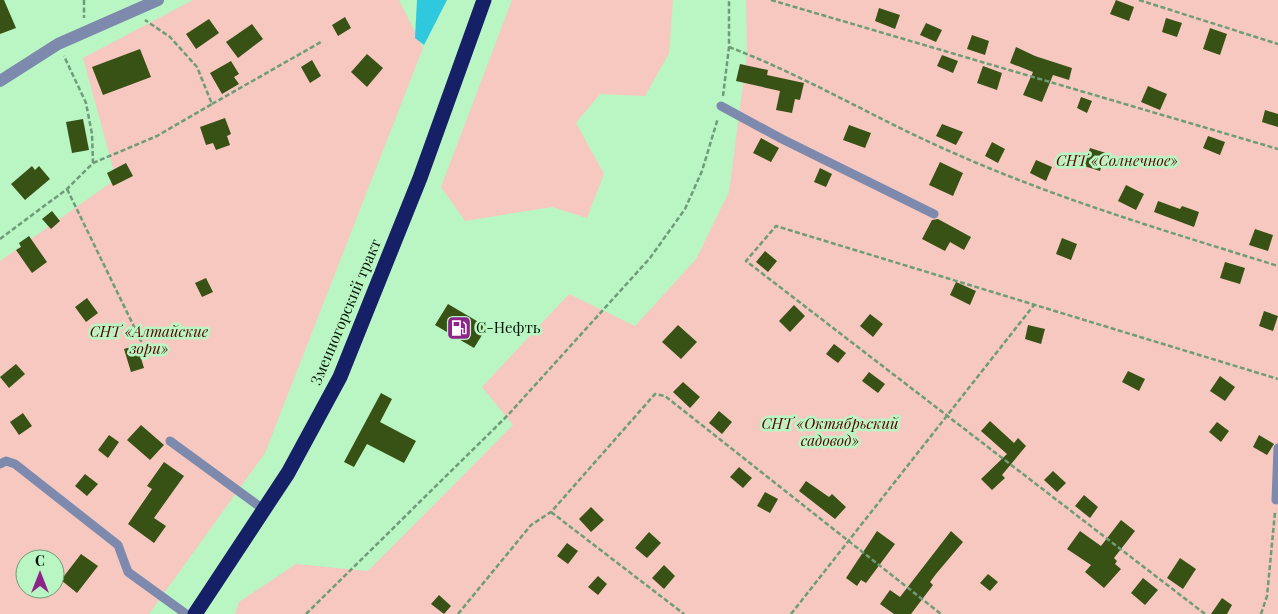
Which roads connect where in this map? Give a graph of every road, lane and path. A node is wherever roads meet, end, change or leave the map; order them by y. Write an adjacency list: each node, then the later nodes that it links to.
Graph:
1 (158, 0): 6 (street)
2 (484, 0): 28 (highway, Змеиногорский тракт)
3 (729, 0): 10 (path)
4 (771, 0): 14 (path)
5 (1139, 0): 9 (path)
6 (128, 13): 8 (street); 12 (path)
7 (321, 42): 12 (path)
8 (58, 44): 11 (street); 15 (path)
9 (1278, 44)
10 (729, 47): 13 (path); 19 (path)
11 (0, 81)
12 (212, 104): 15 (path)
13 (721, 106): 17 (lane); 33 (path)
14 (1278, 149)
15 (94, 163): 16 (path)
16 (67, 189): 18 (path); 21 (path)
17 (934, 214)
18 (0, 239)
19 (1278, 266)
20 (1034, 305): 22 (path); 23 (path); 23 (path)
21 (142, 343)
22 (1278, 379)
23 (948, 416): 30 (path); 38 (path)
24 (170, 442): 28 (lane)
25 (1278, 448): 27 (lane)
26 (0, 464): 31 (lane)
27 (1276, 500): 39 (path)
28 (263, 509): 32 (highway, Змеиногорский тракт)
29 (550, 512): 30 (path); 34 (path); 35 (path)
30 (847, 541): 36 (path); 37 (path)
31 (186, 614)
32 (195, 614)
33 (306, 614)
34 (458, 614)
35 (684, 614)
36 (791, 614)
37 (941, 614)
38 (1205, 614)
39 (1261, 614)

